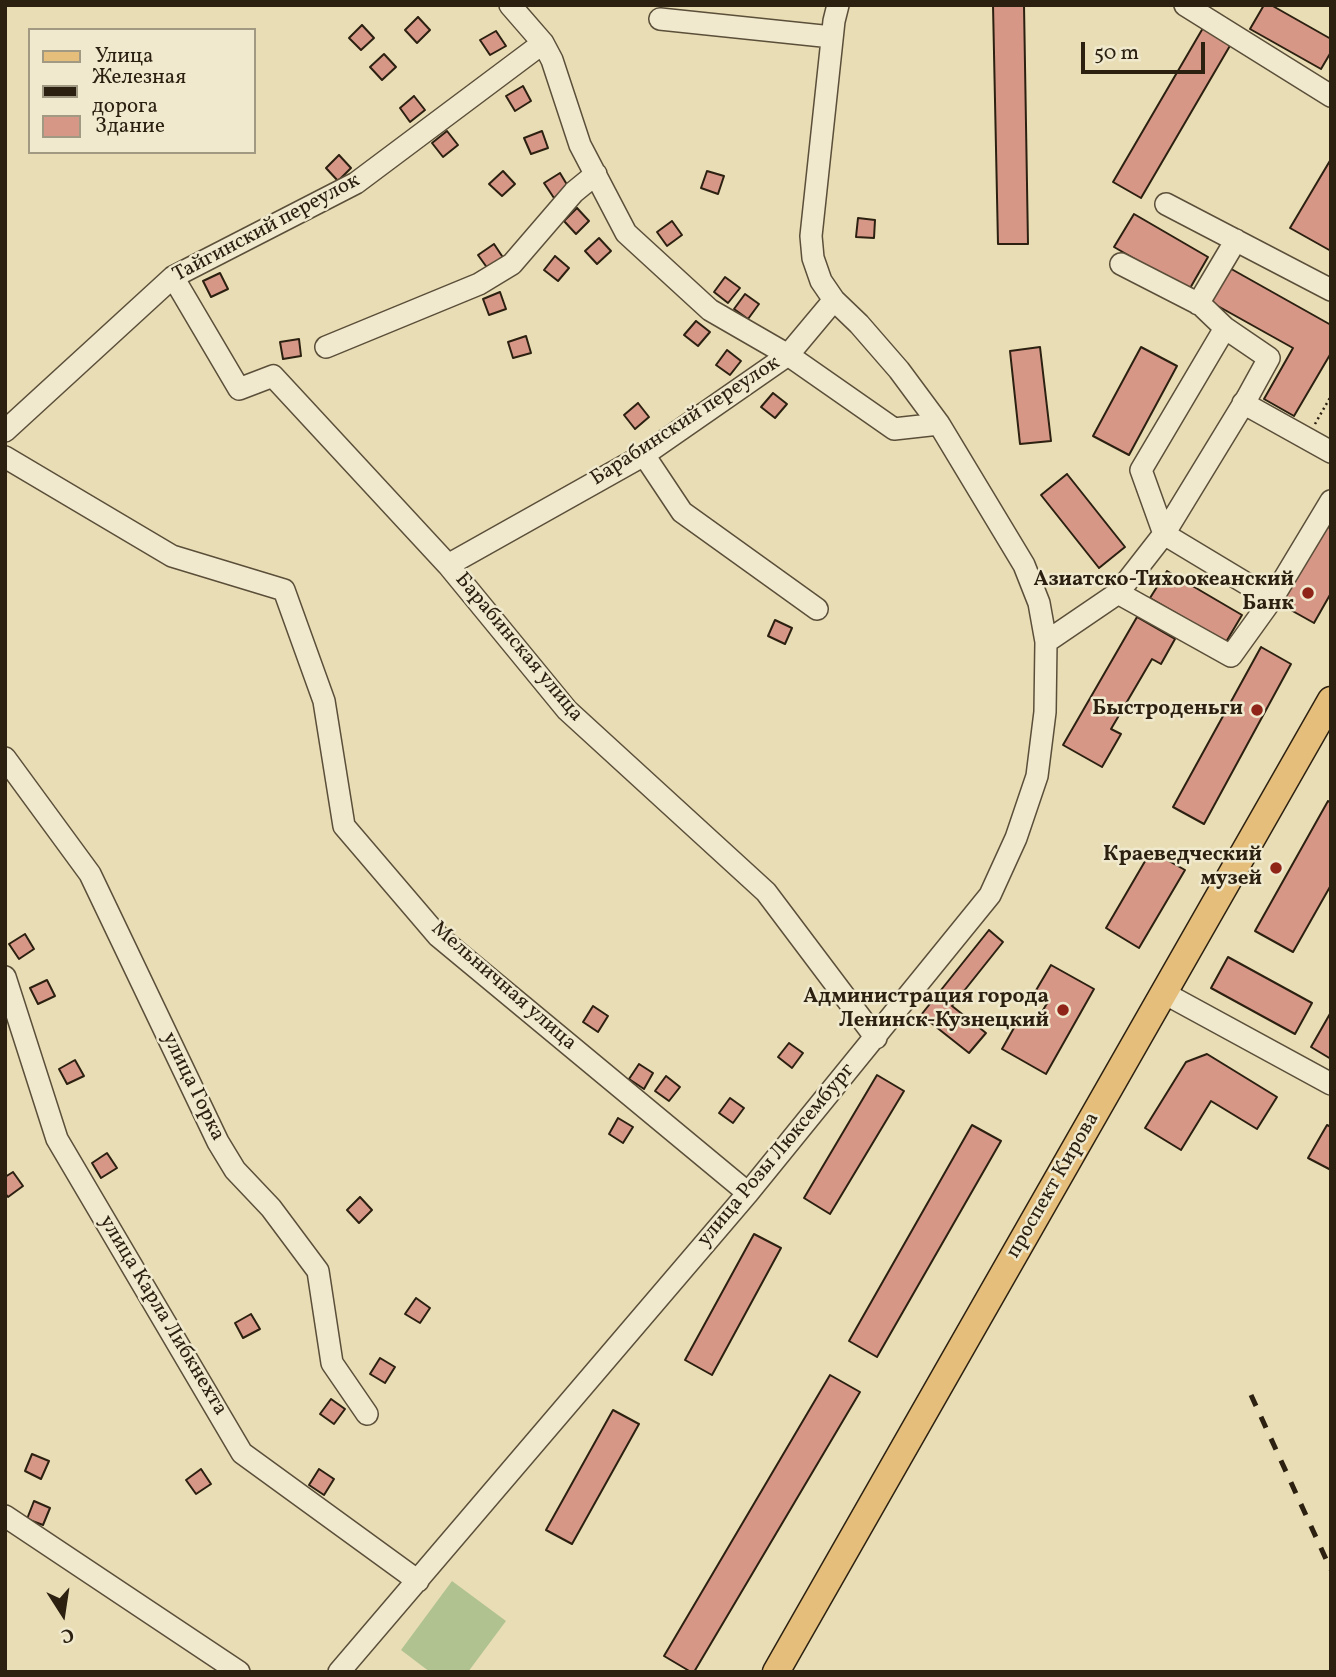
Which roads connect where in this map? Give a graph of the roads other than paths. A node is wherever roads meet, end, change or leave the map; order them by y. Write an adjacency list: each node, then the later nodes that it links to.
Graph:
1 (510, 5): 6 (street)
2 (838, 5): 5 (street, улица Розы Люксембург)
3 (1185, 5): 7 (street)
4 (660, 19): 5 (street)
5 (832, 37): 14 (street, улица Розы Люксембург)
6 (543, 43): 8 (street); 12 (street, Тайгинский переулок)
7 (1331, 96)
8 (596, 174): 17 (street); 18 (street)
9 (1166, 204): 10 (street)
10 (1236, 240): 13 (street); 15 (street)
11 (1121, 264): 15 (street)
12 (173, 277): 21 (street, Тайгинский переулок); 27 (street, Барабинская улица)
13 (1331, 290)
14 (834, 300): 18 (street, Барабинский переулок); 20 (street, улица Розы Люксембург)
15 (1198, 303): 16 (street)
16 (1225, 328): 19 (street); 26 (street)
17 (326, 347)
18 (788, 355): 20 (street); 23 (street, Барабинский переулок)
19 (1243, 404): 22 (street); 26 (street)
20 (939, 424): 31 (street, улица Розы Люксембург)
21 (5, 431)
22 (1331, 452)
23 (644, 455): 27 (street, Барабинский переулок); 30 (street)
24 (5, 457): 38 (street, Мельничная улица)
25 (1331, 501): 29 (street)
26 (1164, 534): 28 (street); 29 (street)
27 (448, 565): 36 (street, Барабинская улица)
28 (1118, 593): 29 (street); 31 (street)
29 (1272, 599)
30 (817, 609)
31 (1046, 642): 36 (street, улица Розы Люксембург)
32 (1331, 700): 35 (main road, проспект Кирова)
33 (5, 758): 39 (street, улица Горка)
34 (5, 977): 41 (street, улица Карла Либкнехта)
35 (1164, 993): 37 (street); 44 (main road, проспект Кирова)
36 (876, 1038): 38 (street, улица Розы Люксембург)
37 (1331, 1084)
38 (748, 1193): 41 (street, улица Розы Люксембург)
39 (367, 1414)
40 (5, 1516): 42 (street)
41 (418, 1581): 43 (street, улица Розы Люксембург)
42 (239, 1672)
43 (340, 1672)
44 (776, 1672)

